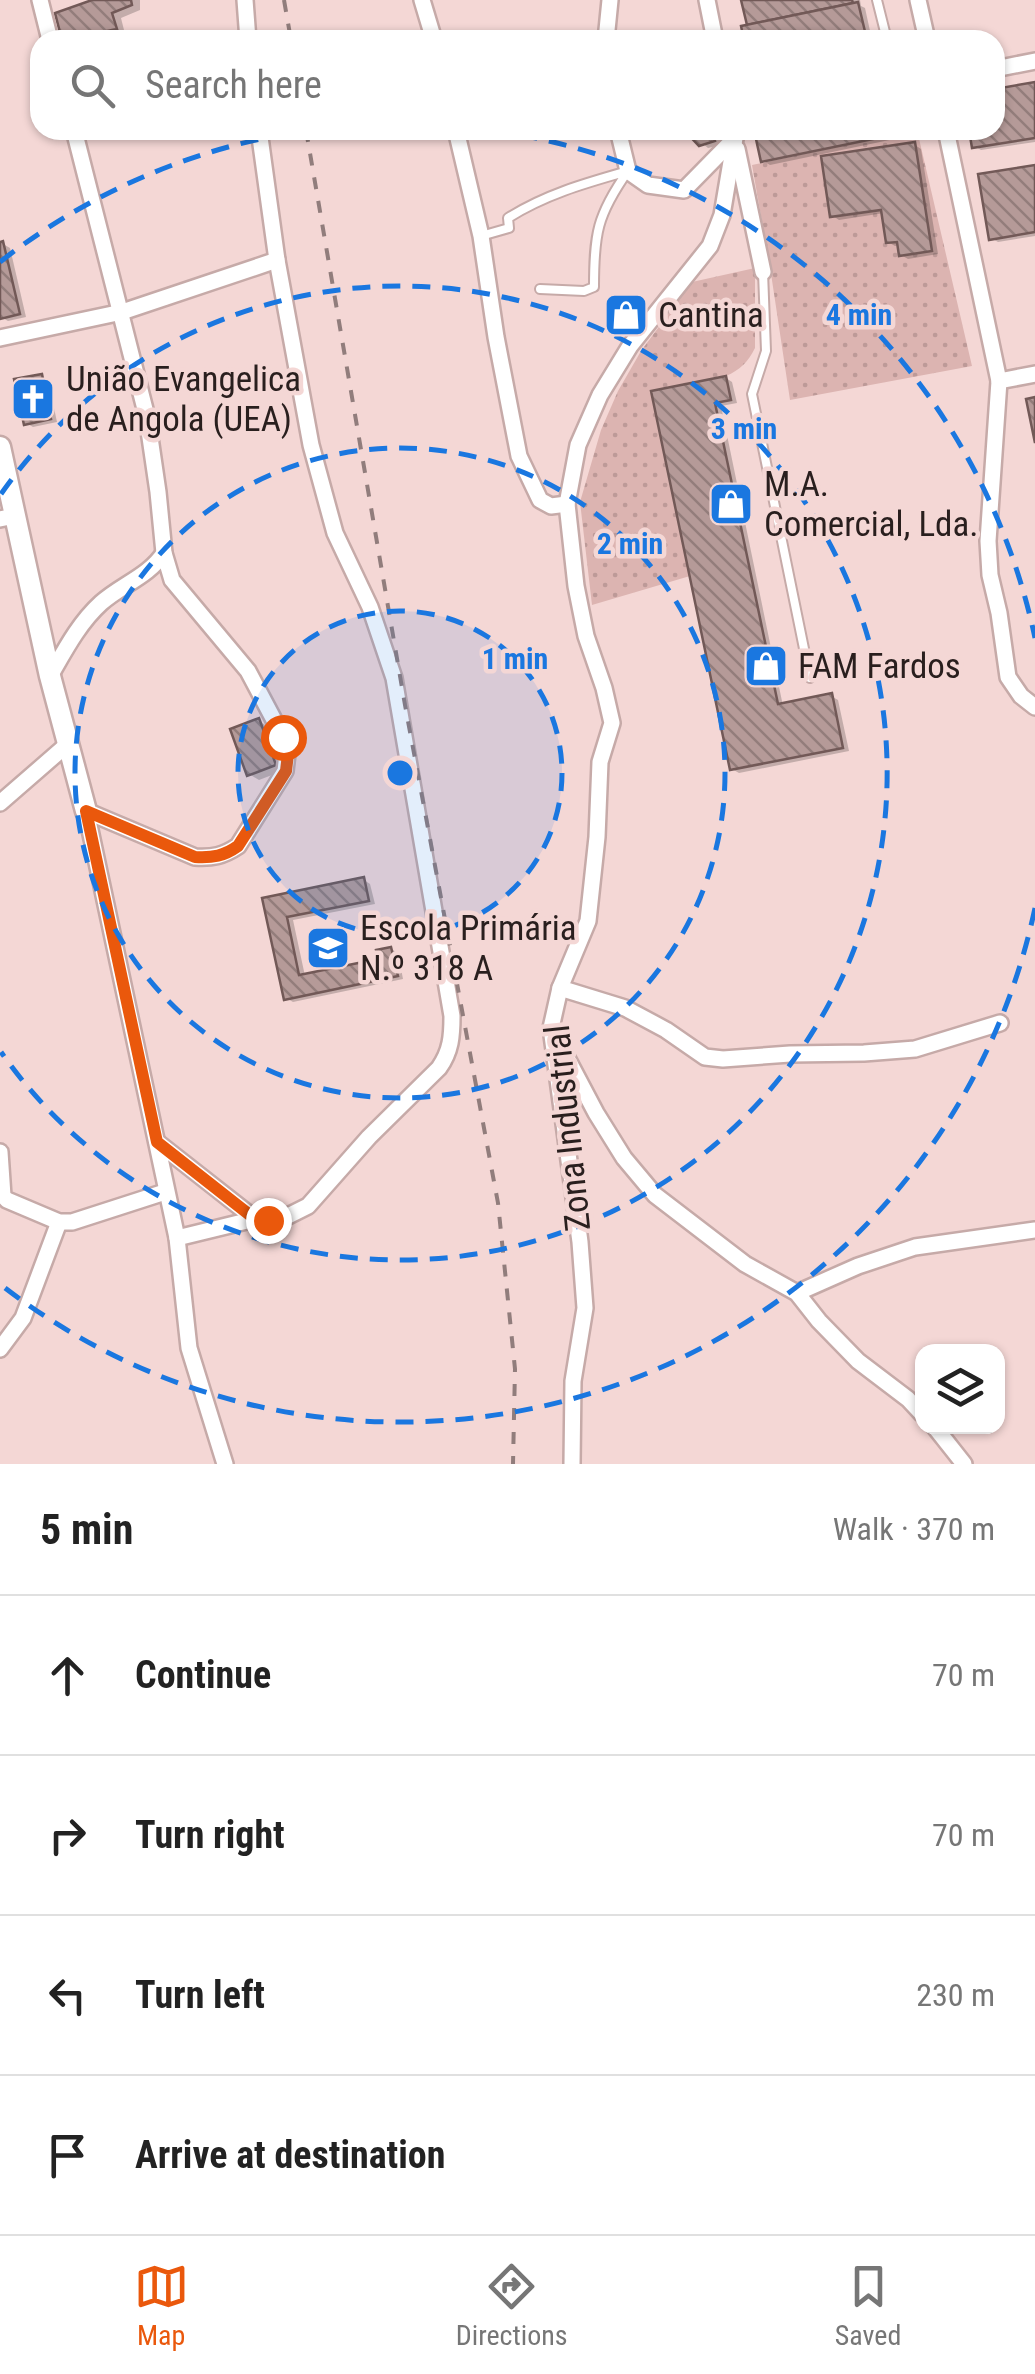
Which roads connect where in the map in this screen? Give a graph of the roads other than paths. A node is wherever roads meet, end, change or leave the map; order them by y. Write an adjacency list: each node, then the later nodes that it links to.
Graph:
1 (40, 0): 8 (street)
2 (245, 0): 9 (street)
3 (422, 0): 10 (street)
4 (610, 0): 11 (street)
5 (706, 0): 12 (street)
6 (878, 0): 13 (lane)
7 (918, 0): 14 (street)
8 (48, 30)
9 (247, 30)
10 (431, 30)
11 (607, 30)
12 (713, 30)
13 (885, 30)
14 (925, 30)
15 (1035, 61): 16 (street)
16 (1005, 67)
17 (77, 140): 30 (street)
18 (260, 140): 27 (street)
19 (458, 140): 26 (street)
20 (620, 140): 25 (street)
21 (729, 140): 25 (street)
22 (733, 140): 35 (street, Zona Industrial)
23 (735, 140): 28 (street)
24 (948, 140): 33 (street)
25 (628, 171): 26 (lane); 29 (lane)
26 (481, 236): 35 (street)
27 (277, 260): 30 (street); 51 (street)
28 (762, 272): 39 (lane)
29 (540, 288)
30 (122, 312): 31 (street); 37 (street)
31 (0, 338)
32 (1035, 374): 33 (street)
33 (999, 382): 40 (street)
34 (0, 447): 36 (street)
35 (567, 504): 44 (street, Zona Industrial)
36 (7, 518): 38 (street)
37 (164, 553): 38 (street); 43 (street)
38 (50, 676): 41 (street)
39 (810, 678)
40 (1035, 708)
41 (69, 743): 42 (street); 43 (street)
42 (0, 803)
43 (86, 811): 47 (street)
44 (560, 988): 45 (street); 46 (street, Zona Industrial)
45 (1000, 1023)
46 (551, 1028): 55 (street); 59 (street, Zona Industrial)
47 (157, 1142): 49 (street); 51 (street)
48 (0, 1152): 50 (street)
49 (166, 1192): 52 (street); 54 (street)
50 (2, 1196): 52 (street)
51 (255, 1219): 54 (street)
52 (60, 1222): 56 (street)
53 (1035, 1230): 55 (street)
54 (176, 1238): 60 (street)
55 (797, 1293): 57 (street)
56 (2, 1340)
57 (915, 1406)
58 (940, 1434): 61 (street)
59 (576, 1462)
60 (225, 1464)
61 (964, 1464)

